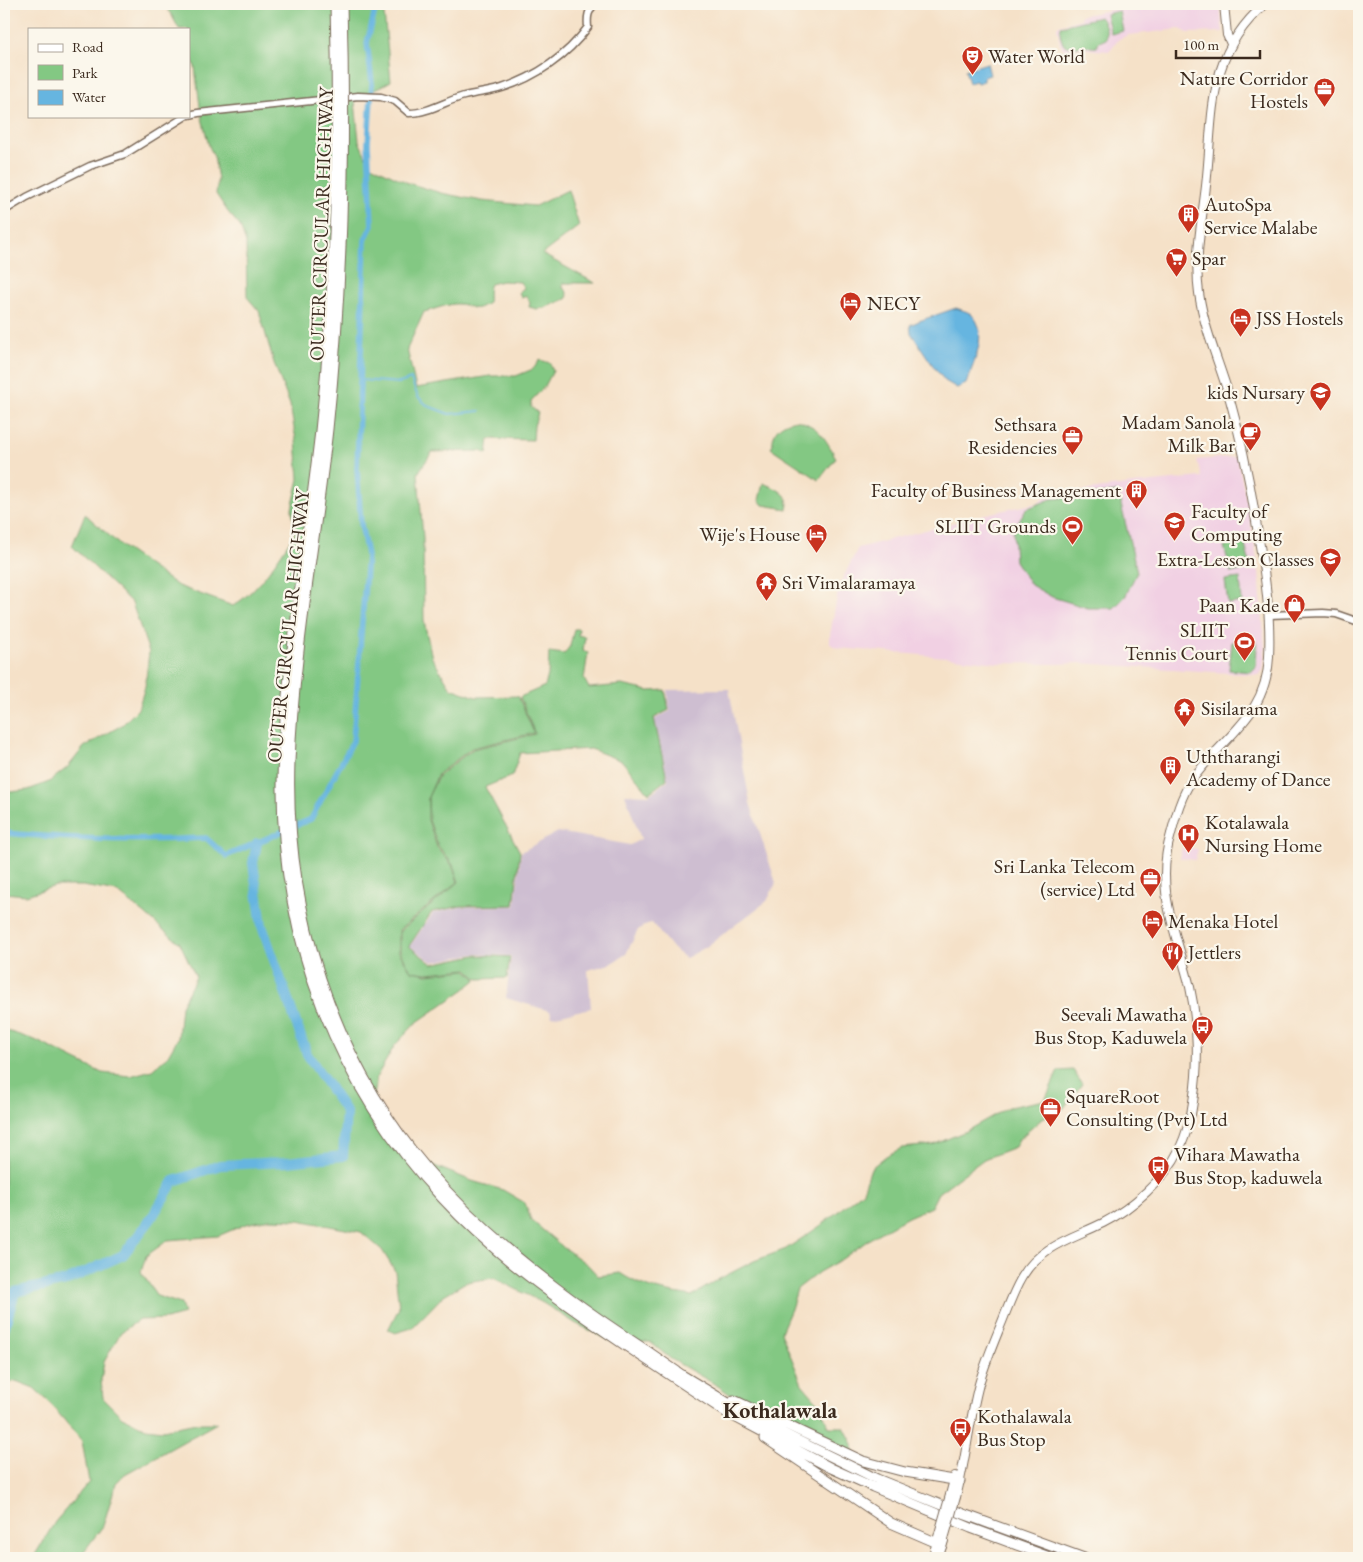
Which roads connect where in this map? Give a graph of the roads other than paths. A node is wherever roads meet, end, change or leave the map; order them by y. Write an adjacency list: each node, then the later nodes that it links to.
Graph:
1 (334, 4): 12 (highway, OUTER CIRCULAR HIGHWAY, bridge)
2 (342, 4): 12 (highway, OUTER CIRCULAR HIGHWAY, bridge)
3 (595, 4): 7 (street)
4 (1224, 4): 6 (main road)
5 (1265, 4): 6 (main road)
6 (1231, 44): 10 (main road)
7 (190, 116)
8 (184, 118): 9 (street)
9 (4, 211)
10 (1269, 615): 11 (street); 15 (main road)
11 (1359, 622)
12 (643, 1353): 13 (highway, OUTER CIRCULAR HIGHWAY); 14 (highway, OUTER CIRCULAR HIGHWAY)
13 (682, 1375): 15 (highway); 20 (highway, OUTER CIRCULAR HIGHWAY)
14 (727, 1413): 16 (highway); 19 (highway, OUTER CIRCULAR HIGHWAY)
15 (957, 1480): 16 (main road, bridge)
16 (940, 1541): 17 (main road); 18 (main road)
17 (932, 1558)
18 (938, 1558)
19 (1052, 1558)
20 (1084, 1558)

